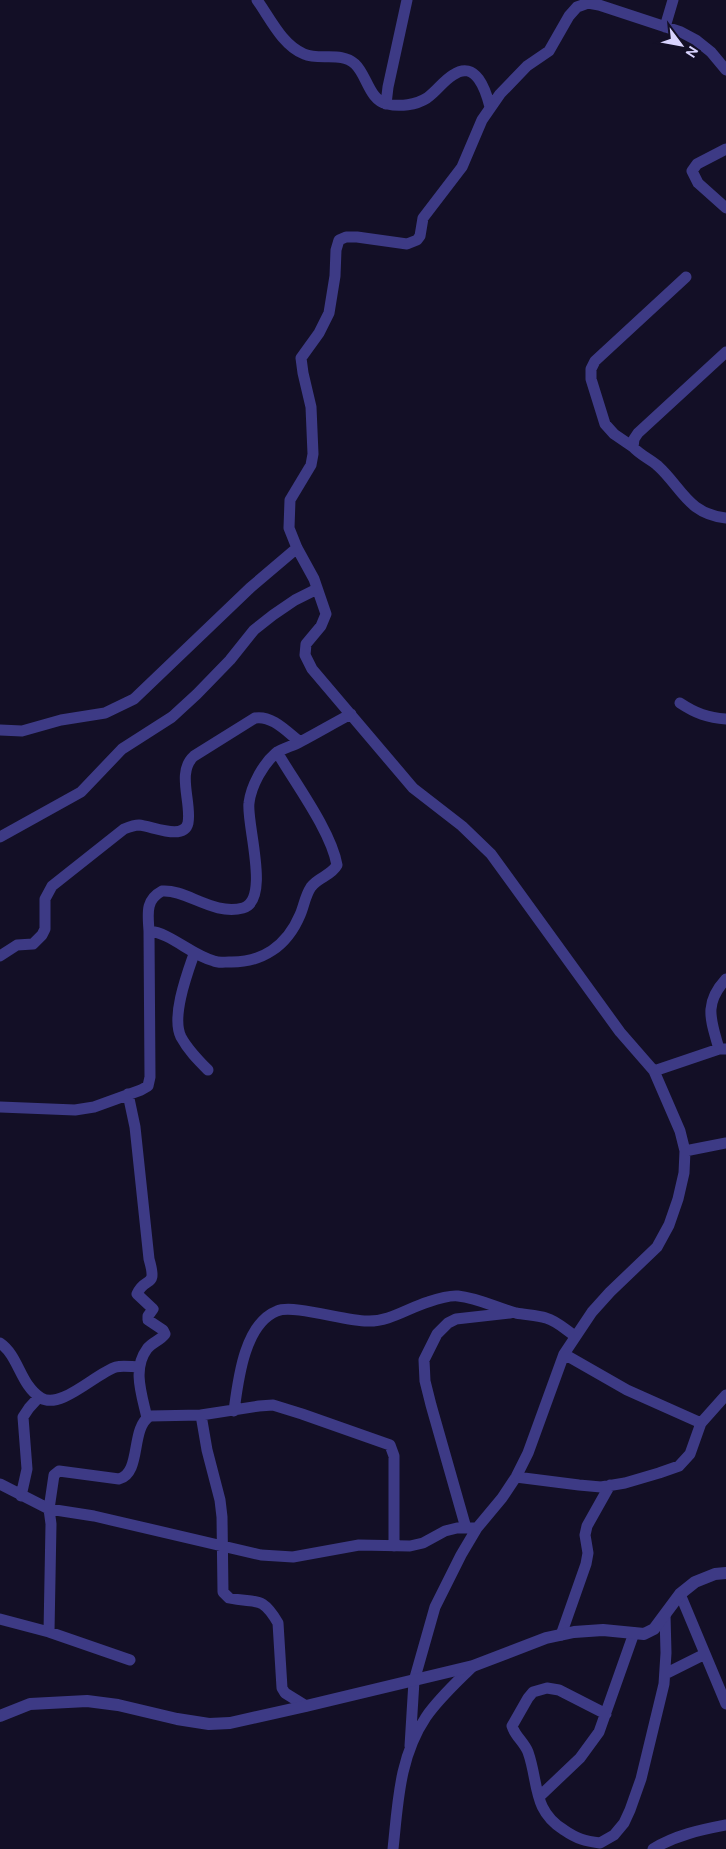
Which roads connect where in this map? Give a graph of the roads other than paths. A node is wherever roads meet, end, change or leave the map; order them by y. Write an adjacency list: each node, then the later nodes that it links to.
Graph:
1 (257, 0): 7 (street)
2 (407, 0): 7 (street)
3 (673, 0): 5 (street)
4 (587, 1): 5 (street); 8 (street)
5 (665, 27): 6 (street)
6 (726, 70)
7 (386, 104): 8 (street)
8 (490, 107): 15 (street)
9 (726, 149): 10 (street)
10 (726, 208)
11 (686, 277): 13 (street)
12 (726, 352): 13 (street)
13 (633, 448): 14 (street)
14 (724, 514)
15 (297, 548): 16 (street); 20 (street)
16 (317, 589): 18 (street); 23 (street)
17 (680, 703): 19 (street)
18 (351, 714): 21 (street); 30 (street)
19 (726, 719)
20 (0, 730)
21 (300, 742): 22 (street); 26 (street)
22 (277, 752): 24 (street); 25 (street)
23 (0, 837)
24 (149, 931): 25 (street); 31 (street)
25 (194, 954): 29 (street)
26 (0, 956)
27 (726, 979): 28 (street)
28 (722, 1049): 30 (street)
29 (208, 1070)
30 (654, 1071): 34 (street)
31 (128, 1094): 32 (street); 39 (street)
32 (0, 1107)
33 (726, 1143): 34 (street)
34 (685, 1151): 36 (street)
35 (516, 1313): 36 (street); 42 (street); 51 (street)
36 (575, 1336): 38 (street)
37 (0, 1343): 41 (street)
38 (564, 1354): 45 (street); 46 (street)
39 (139, 1367): 41 (street); 44 (street)
40 (726, 1395): 45 (street)
41 (40, 1397): 49 (street)
42 (234, 1411): 43 (street); 53 (street)
43 (201, 1415): 44 (street); 52 (street)
44 (147, 1418): 50 (street)
45 (701, 1422): 48 (street)
46 (516, 1477): 48 (street); 51 (street)
47 (0, 1484): 49 (street)
48 (610, 1485): 60 (street)
49 (21, 1496): 50 (street)
50 (49, 1509): 52 (street); 58 (street)
51 (472, 1528): 53 (street); 65 (street)
52 (222, 1546): 53 (street); 67 (street)
53 (394, 1546)
54 (726, 1573): 55 (street)
55 (680, 1594): 56 (street); 61 (street)
56 (665, 1615): 59 (street); 64 (street)
57 (0, 1619): 58 (street)
58 (49, 1632): 62 (street)
59 (634, 1633): 60 (street); 68 (street)
60 (561, 1635): 63 (street)
61 (705, 1654): 64 (street); 66 (street)
62 (130, 1660)
63 (473, 1666): 65 (street); 70 (street)
64 (665, 1674): 71 (street)
65 (414, 1681): 67 (street); 70 (street)
66 (726, 1704)
67 (306, 1706): 69 (street)
68 (606, 1714): 71 (street); 71 (street)
69 (0, 1716)
70 (410, 1746): 73 (street)
71 (539, 1797)
72 (726, 1825): 74 (street)
73 (393, 1849)
74 (653, 1849)

